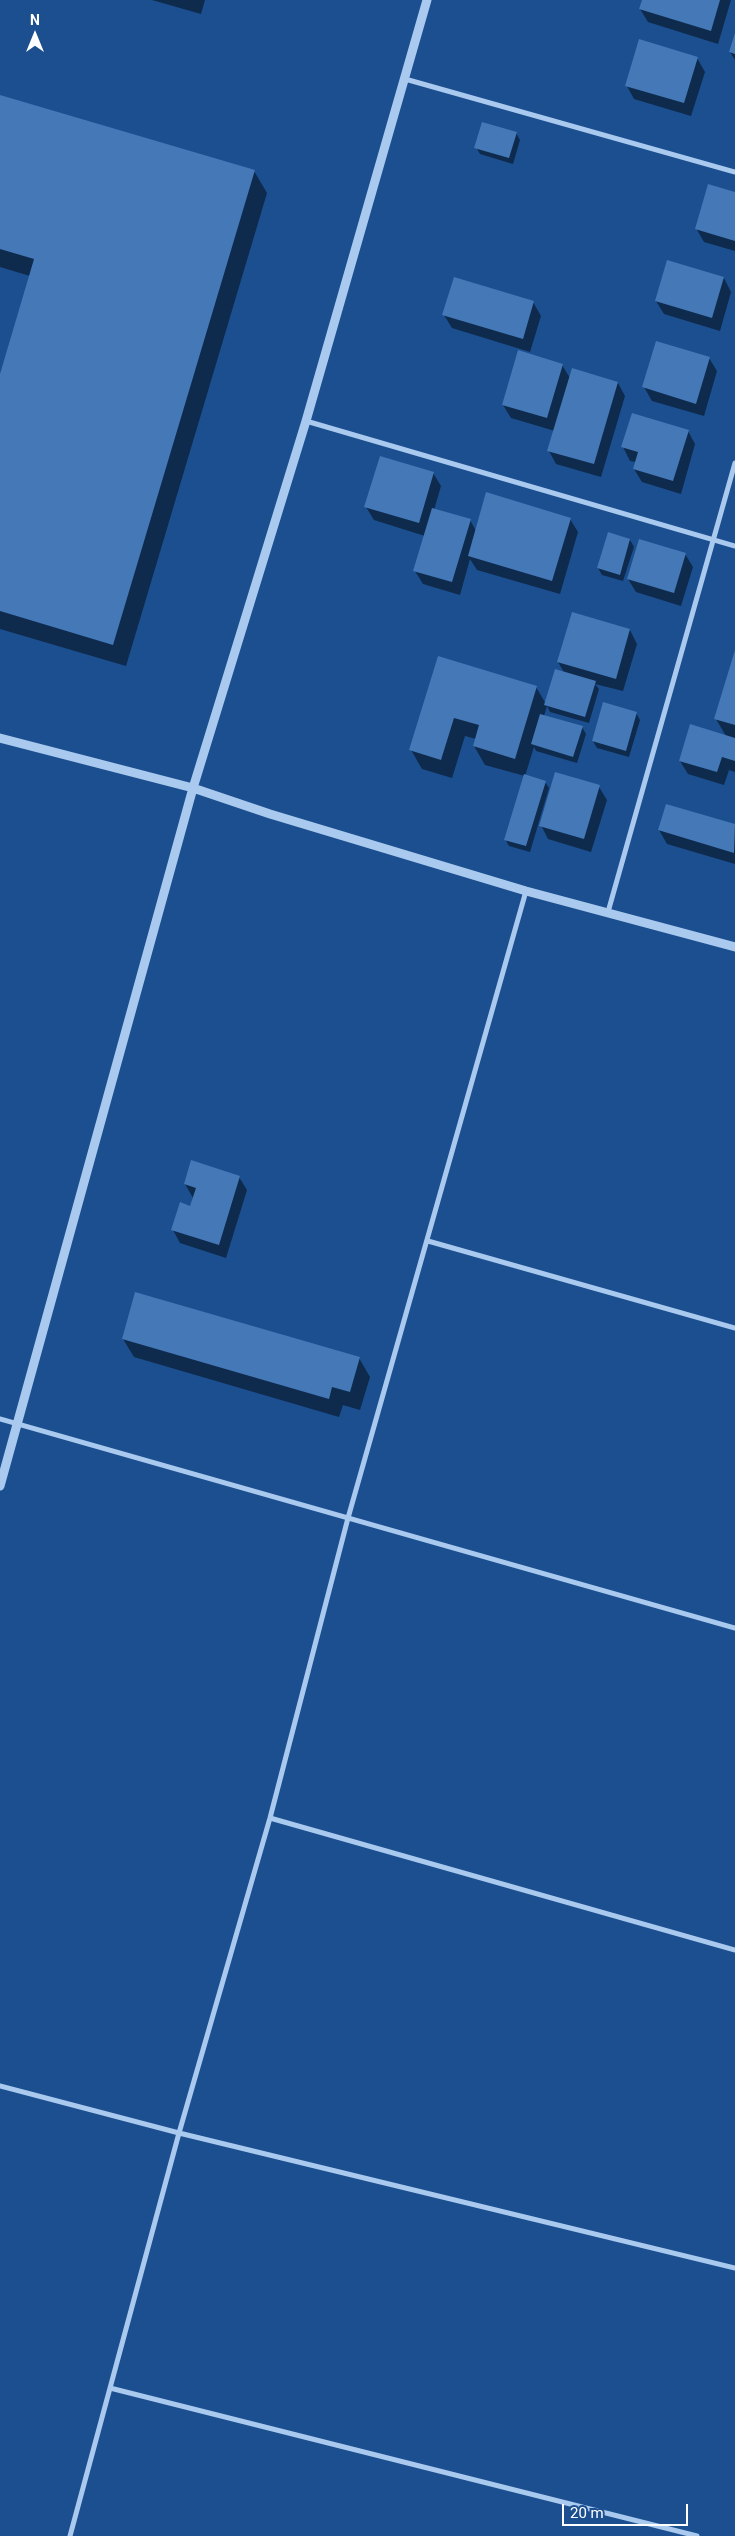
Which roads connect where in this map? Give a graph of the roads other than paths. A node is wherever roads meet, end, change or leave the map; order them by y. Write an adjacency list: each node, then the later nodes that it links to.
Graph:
1 (427, 0): 2 (street)
2 (405, 80): 3 (street); 4 (street)
3 (735, 172)
4 (306, 420): 6 (street); 9 (street)
5 (735, 463): 6 (street)
6 (713, 540): 7 (street); 11 (street)
7 (735, 546)
8 (0, 738): 9 (street)
9 (193, 788): 10 (street); 16 (street)
10 (526, 891): 11 (street); 13 (street)
11 (608, 912): 12 (street)
12 (735, 948)
13 (428, 1241): 14 (street); 18 (street)
14 (735, 1328)
15 (0, 1419): 16 (street)
16 (18, 1424): 17 (street); 18 (street)
17 (0, 1486)
18 (348, 1518): 19 (street); 20 (street)
19 (735, 1628)
20 (270, 1818): 21 (street); 23 (street)
21 (735, 1950)
22 (0, 2086): 23 (street)
23 (179, 2133): 24 (street); 25 (street)
24 (735, 2268)
25 (110, 2388): 26 (street); 27 (street)
26 (70, 2536)
27 (697, 2536)

